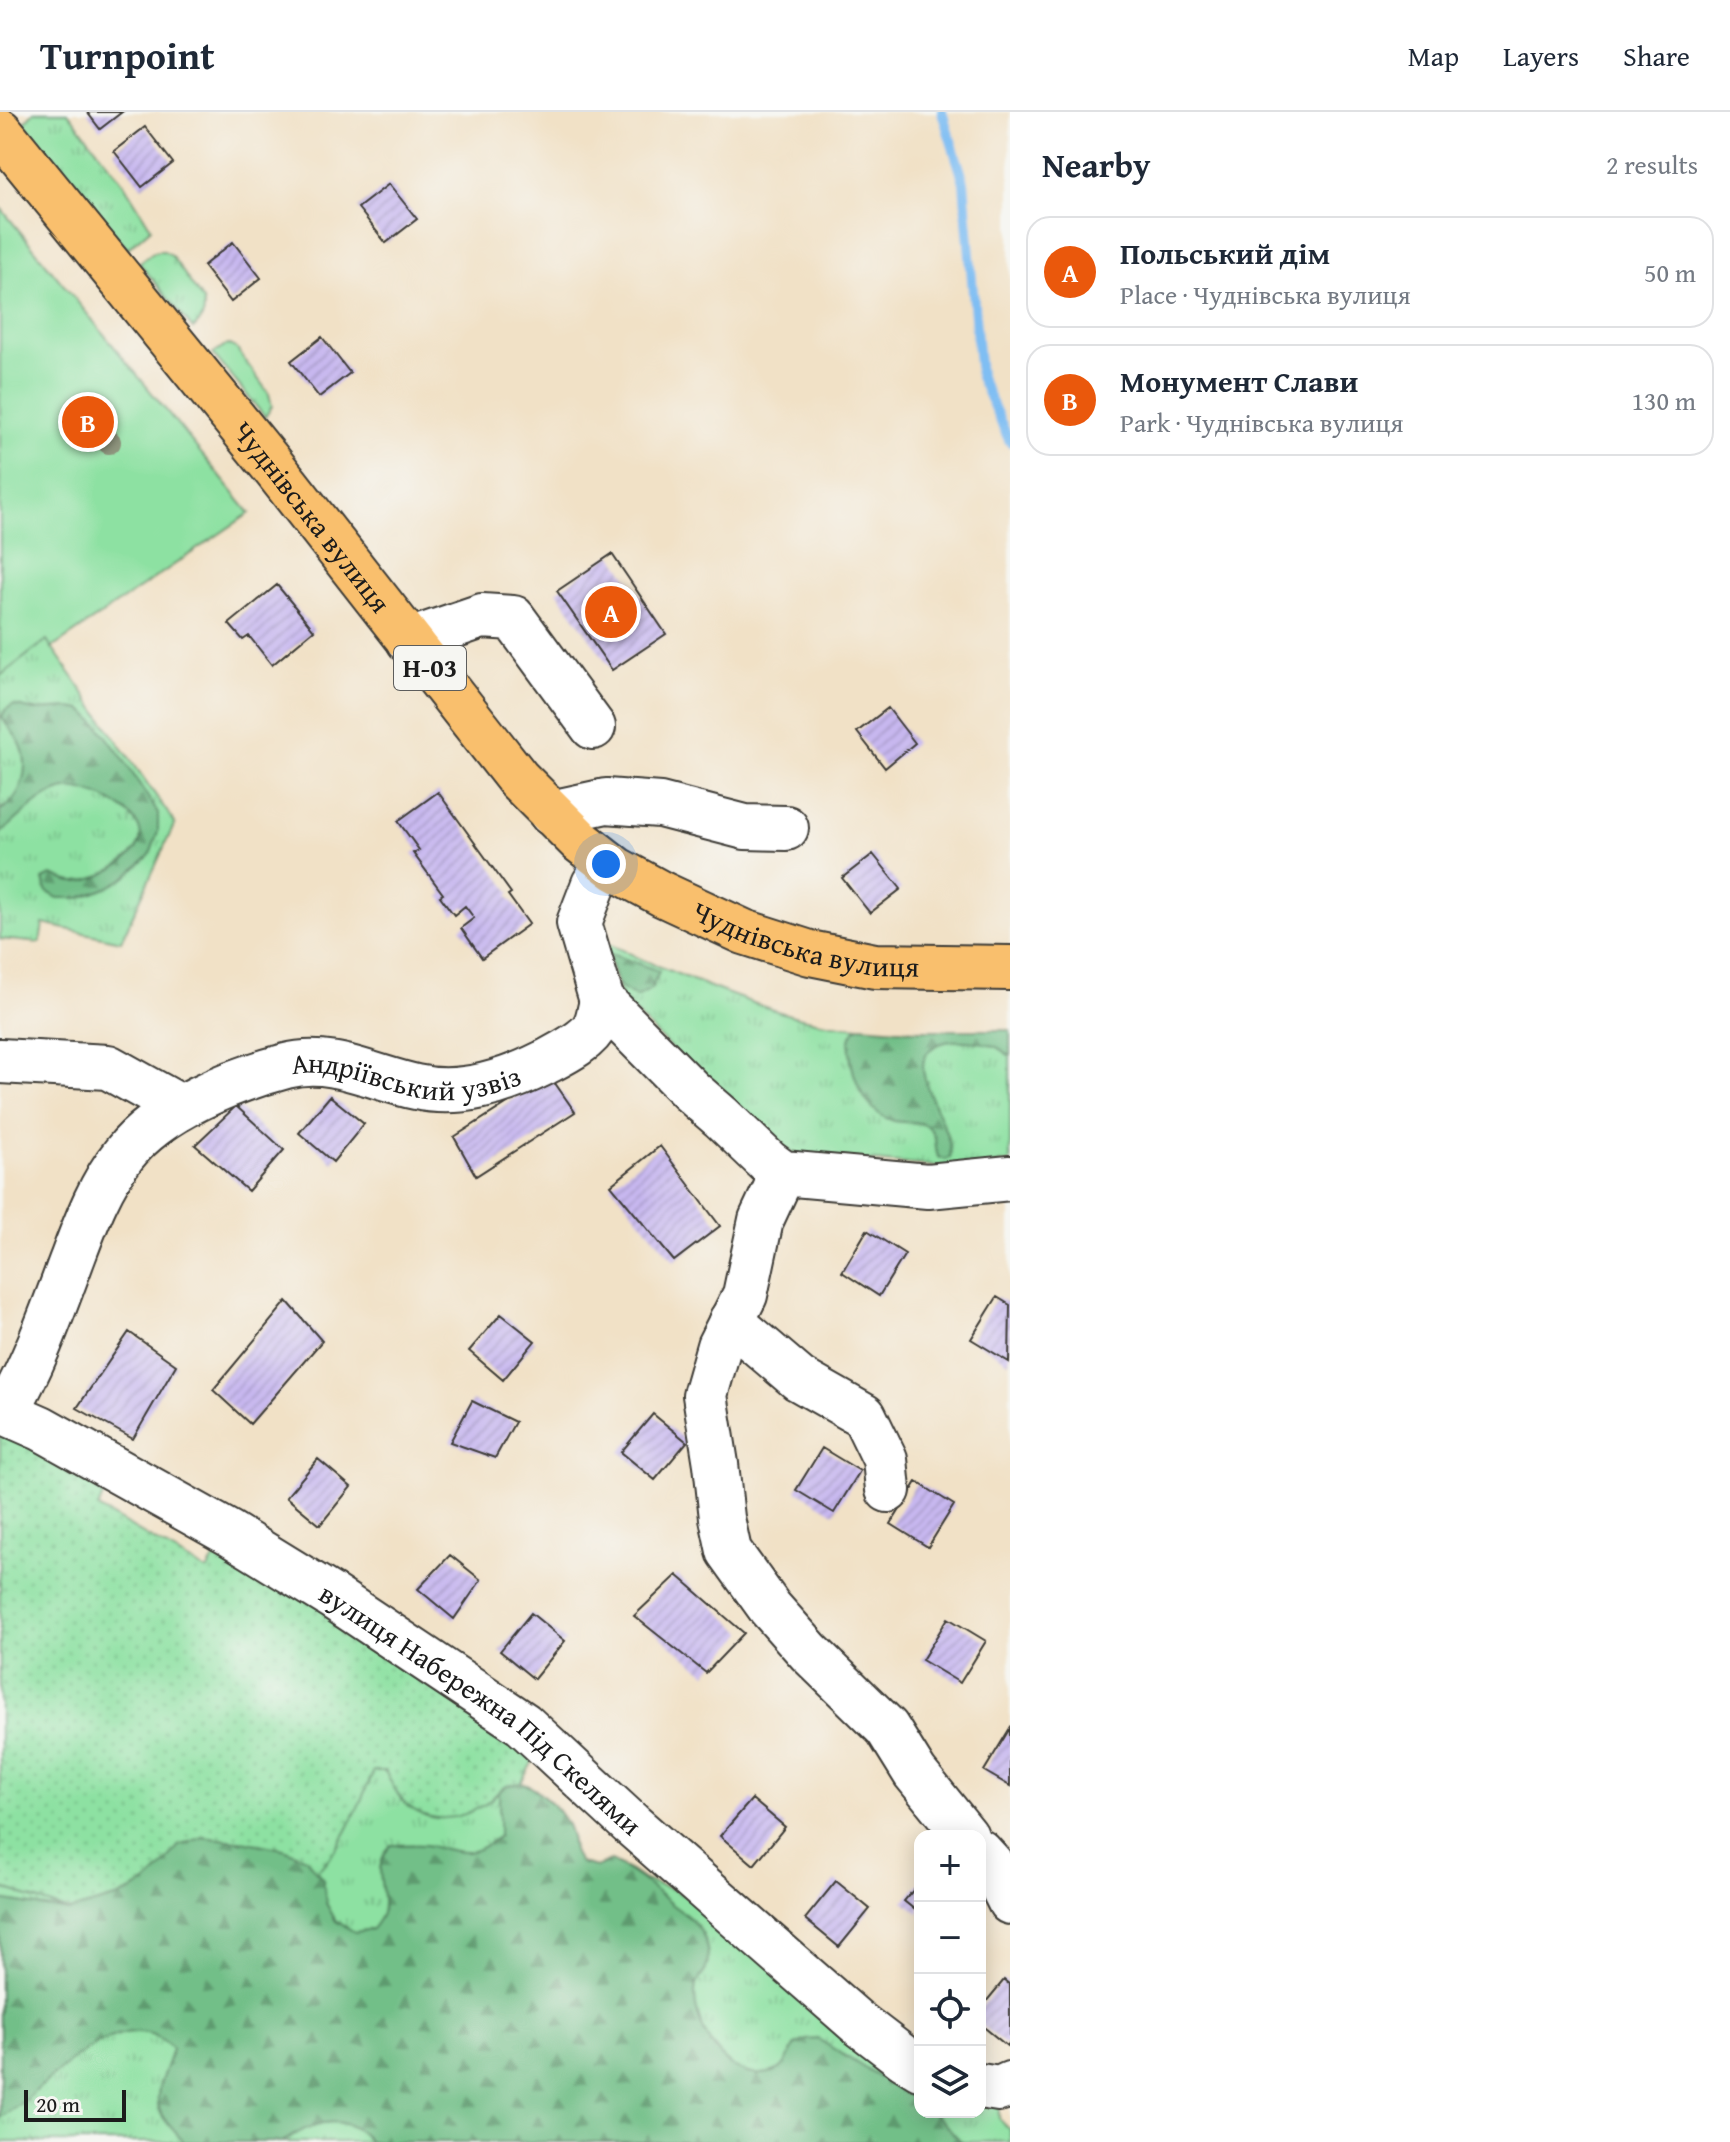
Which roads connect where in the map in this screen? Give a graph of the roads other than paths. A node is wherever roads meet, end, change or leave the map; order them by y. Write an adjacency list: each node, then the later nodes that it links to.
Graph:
1 (17, 112): 2 (street)
2 (0, 131): 4 (main road, Чуднівська вулиця / Н-03)
3 (0, 169): 8 (main road, Чуднівська вулиця / Н-03)
4 (409, 641): 5 (street); 6 (main road, Чуднівська вулиця / Н-03)
5 (593, 727)
6 (551, 813): 7 (street); 8 (main road, Чуднівська вулиця / Н-03)
7 (786, 828)
8 (601, 874): 9 (main road, Чуднівська вулиця / Н-03); 10 (main road, Чуднівська вулиця / Н-03); 11 (street)
9 (1010, 968)
10 (1010, 992)
11 (602, 1001): 13 (street, Андріївський узвіз); 14 (street)
12 (0, 1061): 13 (street)
13 (180, 1107): 17 (street, Андріївський узвіз)
14 (783, 1173): 15 (street); 16 (street)
15 (1010, 1178)
16 (731, 1321): 18 (street); 19 (street)
17 (3, 1411): 22 (street, вулиця Набережна Під Скелями)
18 (888, 1490)
19 (961, 1830)
20 (986, 1859): 21 (street)
21 (1010, 1902)
22 (914, 2064)
23 (1010, 2084): 24 (street)
24 (986, 2087)

